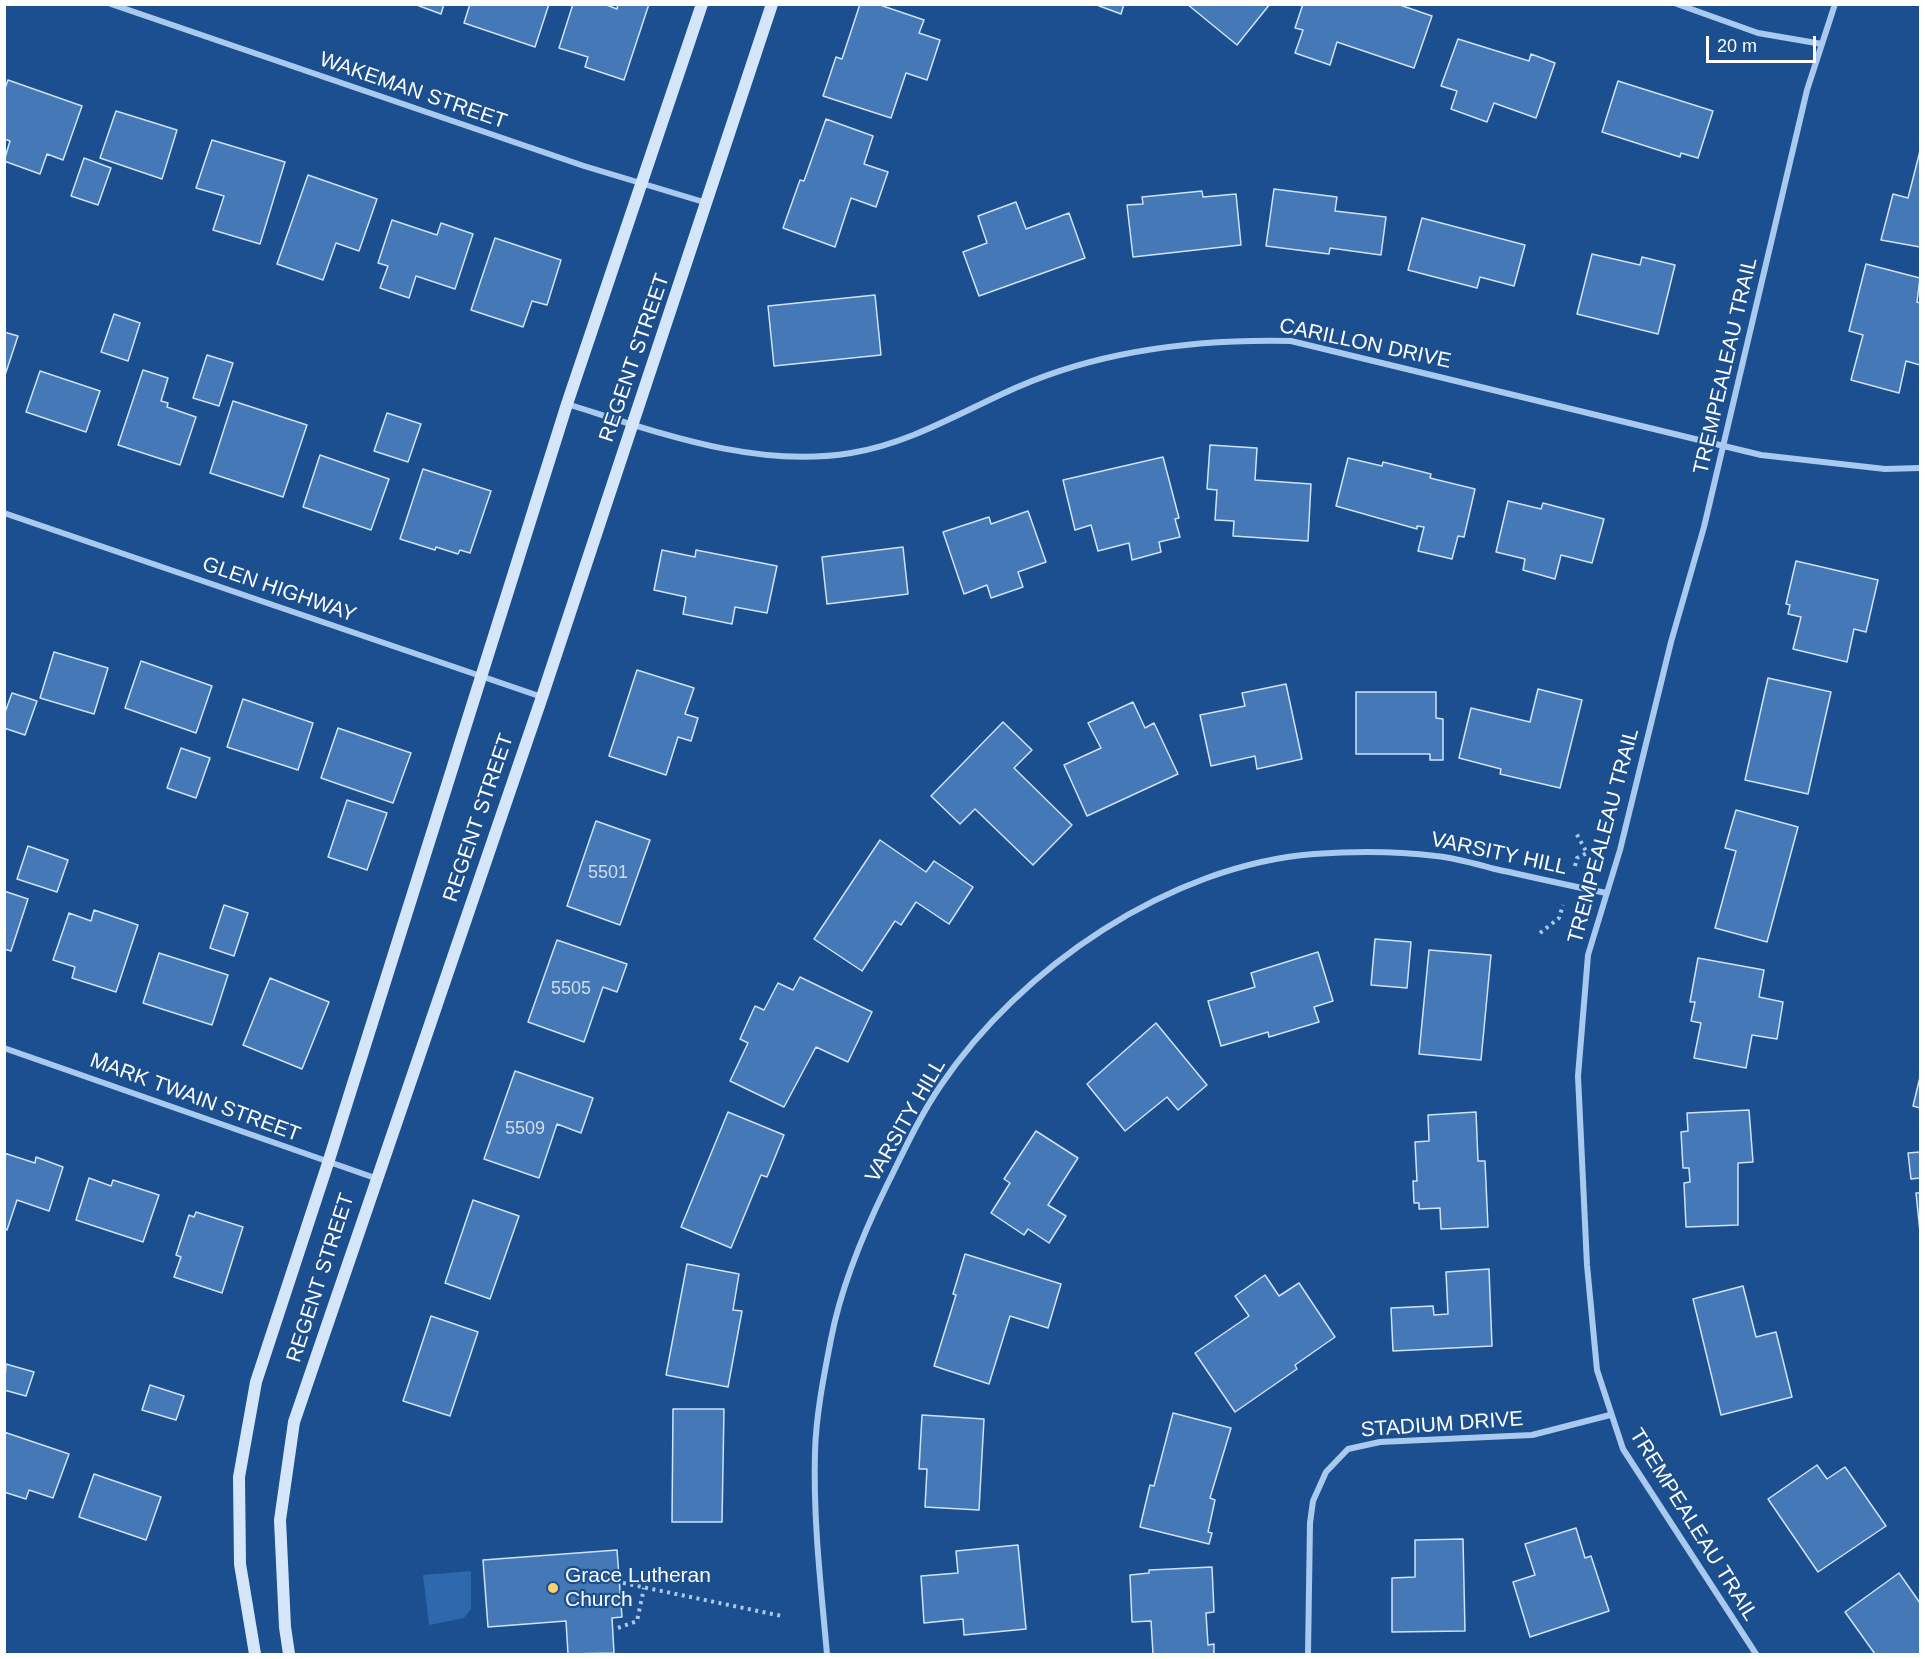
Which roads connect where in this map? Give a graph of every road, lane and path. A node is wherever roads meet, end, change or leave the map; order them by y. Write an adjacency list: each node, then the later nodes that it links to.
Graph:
1 (111, 4): 7 (street, WAKEMAN STREET)
2 (702, 4): 7 (street, REGENT STREET)
3 (772, 4): 8 (street, REGENT STREET)
4 (1677, 4): 6 (street)
5 (1835, 4): 6 (street, TREMPEALEAU TRAIL)
6 (1822, 44): 11 (street, TREMPEALEAU TRAIL)
7 (643, 185): 8 (street, WAKEMAN STREET); 9 (street, REGENT STREET)
8 (707, 203): 10 (street, REGENT STREET)
9 (567, 404): 10 (street, CARILLON DRIVE); 14 (street, REGENT STREET)
10 (633, 425): 11 (street, CARILLON DRIVE); 15 (street, REGENT STREET)
11 (1724, 446): 12 (street, CARILLON DRIVE); 16 (street, TREMPEALEAU TRAIL)
12 (1920, 468)
13 (4, 513): 14 (street, GLEN HIGHWAY)
14 (480, 676): 15 (street, GLEN HIGHWAY); 18 (street, REGENT STREET)
15 (542, 697): 19 (street, REGENT STREET)
16 (1607, 893): 20 (street, TREMPEALEAU TRAIL); 27 (street, VARSITY HILL)
17 (4, 1048): 18 (street, MARK TWAIN STREET)
18 (328, 1163): 19 (street, MARK TWAIN STREET); 25 (street, REGENT STREET)
19 (375, 1178): 26 (street, REGENT STREET)
20 (1610, 1415): 28 (street, STADIUM DRIVE); 29 (street, TREMPEALEAU TRAIL)
21 (623, 1583): 22 (path)
22 (644, 1588): 23 (path); 24 (path)
23 (782, 1616)
24 (618, 1628)
25 (255, 1654)
26 (289, 1654)
27 (827, 1654)
28 (1308, 1654)
29 (1756, 1654)

